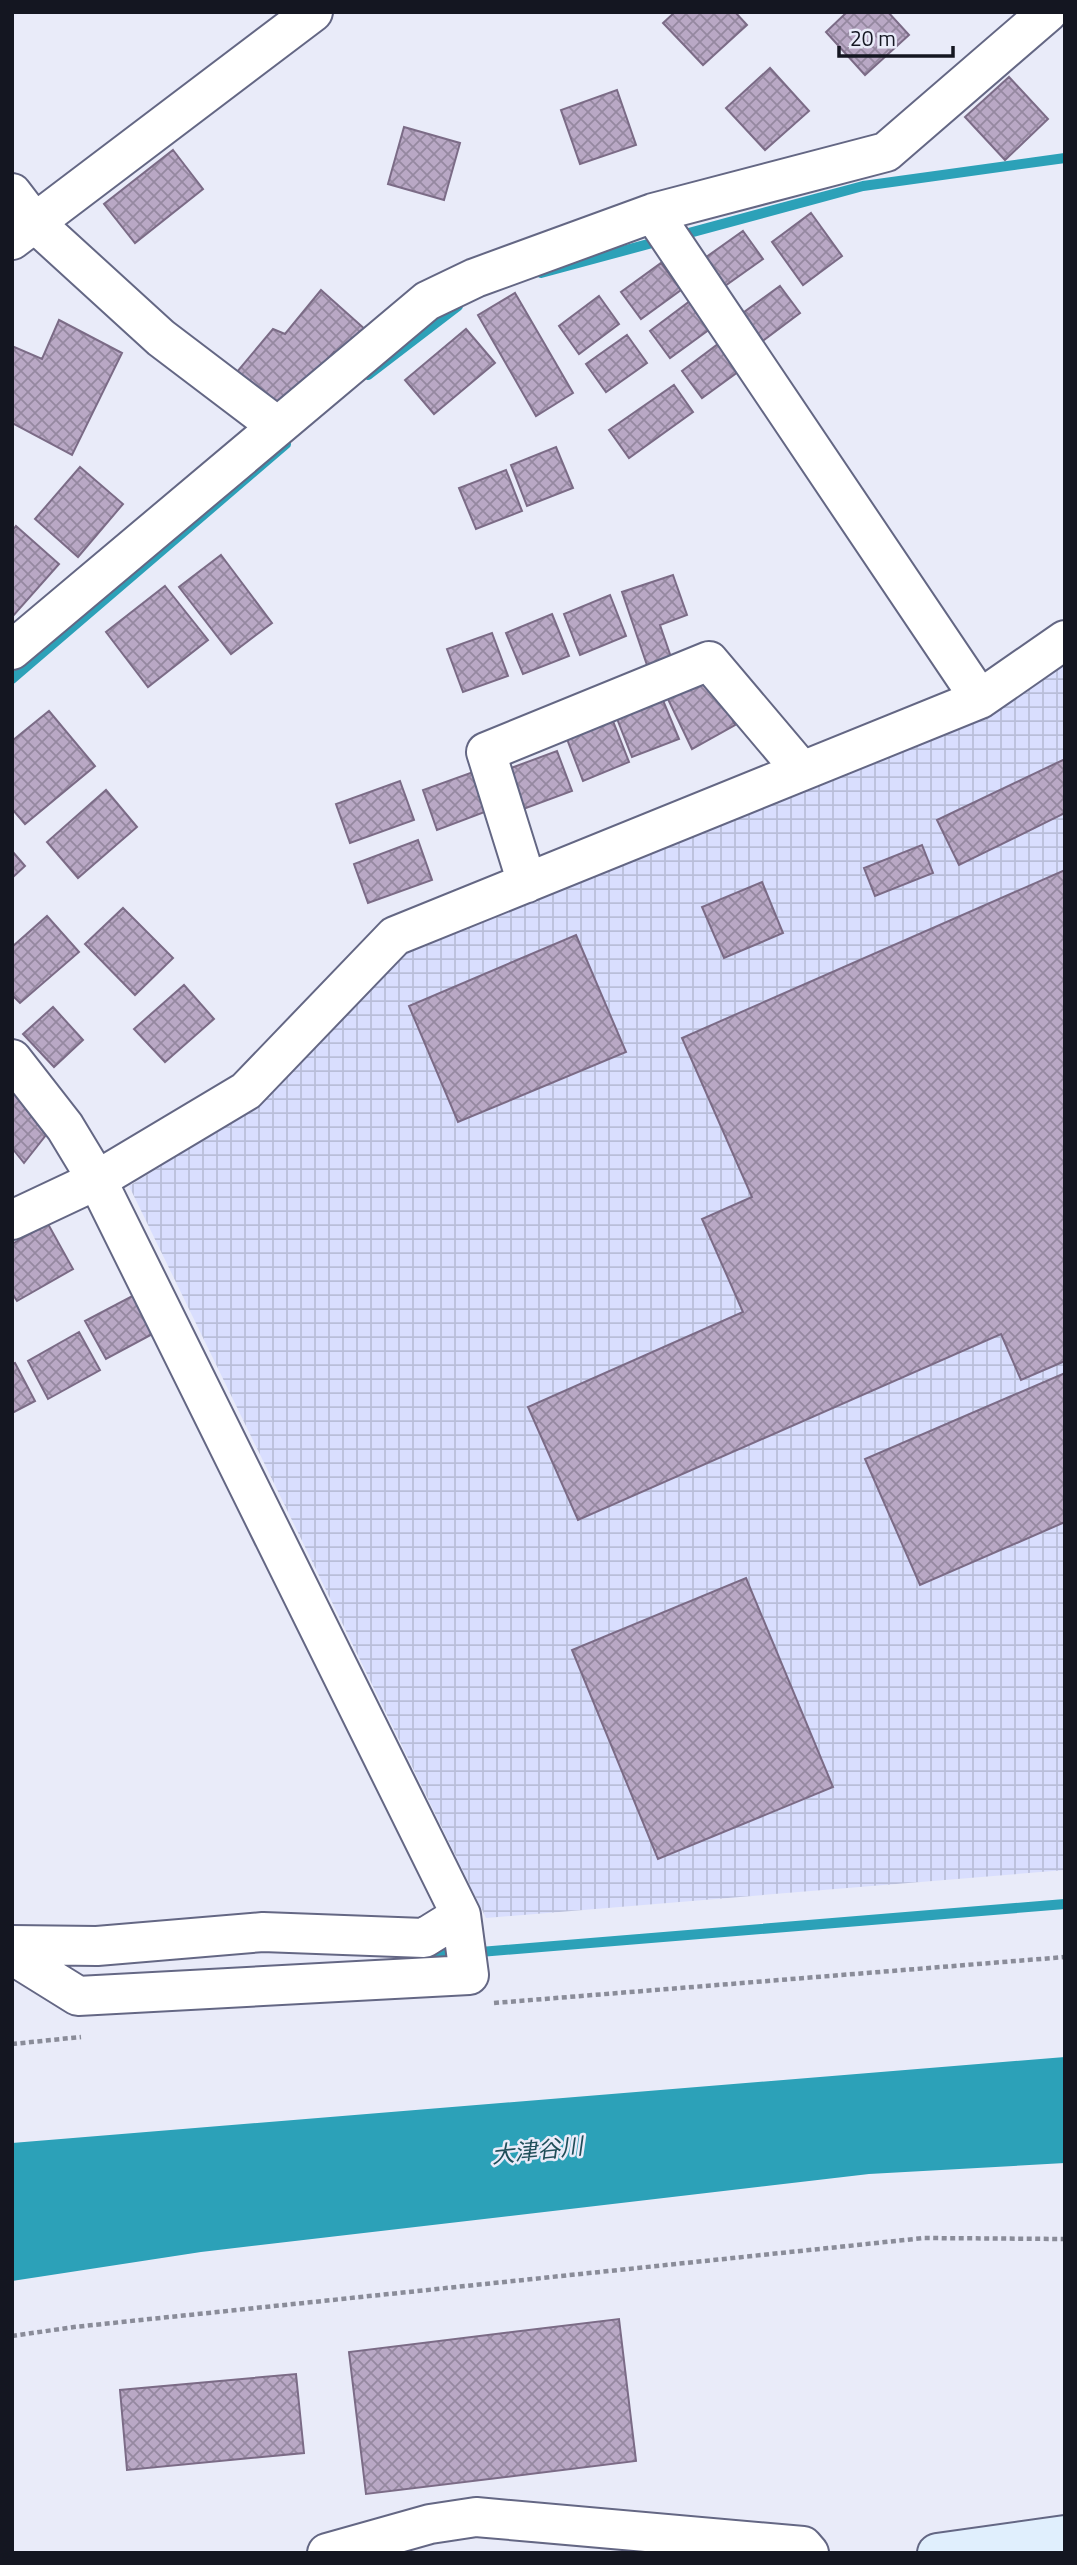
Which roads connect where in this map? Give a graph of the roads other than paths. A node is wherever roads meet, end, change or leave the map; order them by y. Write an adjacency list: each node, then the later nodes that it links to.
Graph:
1 (313, 12): 4 (street)
2 (1048, 12): 3 (street)
3 (653, 213): 5 (street); 8 (street)
4 (20, 219): 5 (street)
5 (277, 426): 7 (street)
6 (1065, 640): 8 (street)
7 (12, 650)
8 (980, 699): 9 (street)
9 (802, 771): 10 (street); 10 (street)
10 (527, 883): 12 (street)
11 (12, 1059): 12 (street)
12 (97, 1180): 13 (street); 14 (street)
13 (12, 1220)
14 (461, 1915): 15 (street); 16 (street)
15 (12, 1945)
16 (12, 1955)
17 (1065, 2535): 20 (main road)
18 (327, 2553): 19 (street)
19 (809, 2553)
20 (937, 2553)

